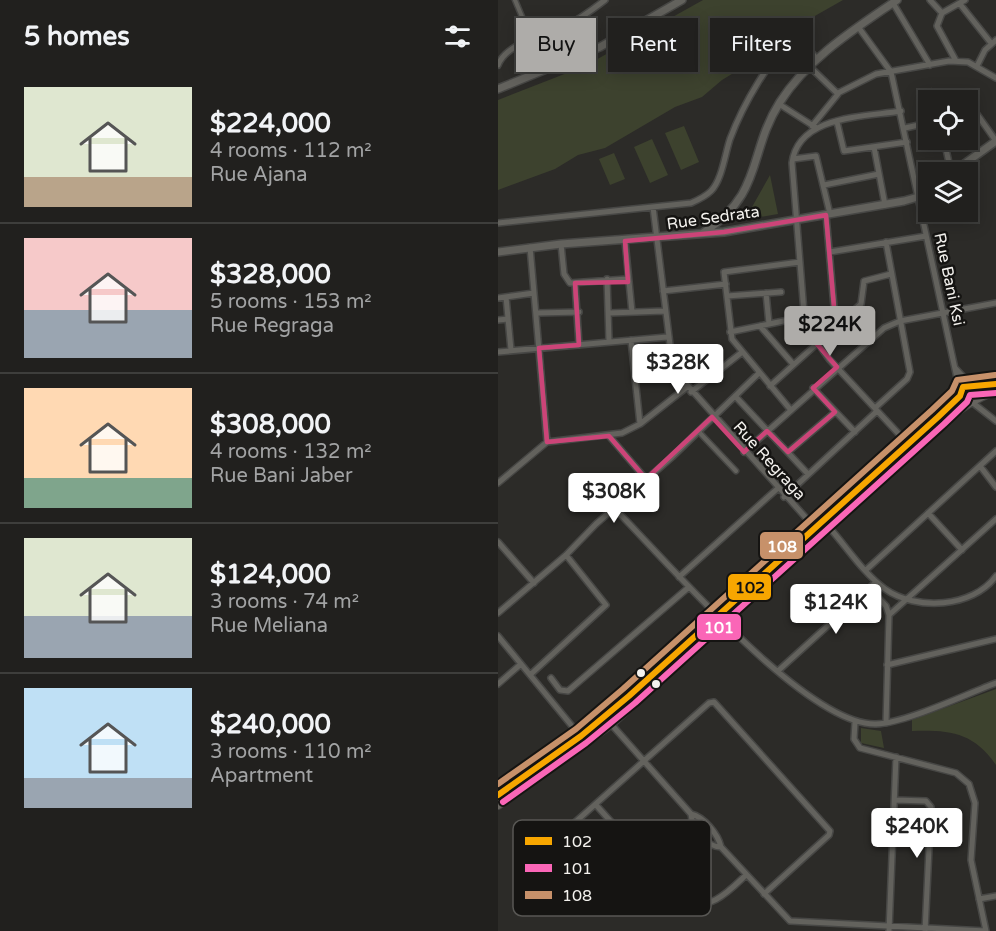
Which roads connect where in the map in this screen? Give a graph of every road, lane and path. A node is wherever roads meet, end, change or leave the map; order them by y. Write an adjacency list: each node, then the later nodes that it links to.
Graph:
1 (515, 0): 8 (street)
2 (605, 0): 14 (street)
3 (682, 0): 21 (street)
4 (930, 0): 7 (street)
5 (895, 2): 9 (street); 15 (street)
6 (963, 2): 7 (street); 10 (street)
7 (942, 13): 12 (street)
8 (523, 18)
9 (859, 28): 11 (street); 19 (street, Rue Bani Ksi)
10 (994, 42): 16 (street)
11 (817, 59): 13 (street); 39 (street)
12 (956, 61): 15 (street); 16 (street)
13 (813, 62)
14 (498, 65)
15 (930, 65): 19 (street)
16 (977, 66): 20 (street)
17 (813, 70): 22 (street)
18 (804, 72): 23 (street)
19 (891, 72): 22 (street); 24 (street, Rue Bani Ksi)
20 (996, 78)
21 (498, 89)
22 (838, 93): 28 (street)
23 (779, 104): 28 (street); 44 (street)
24 (902, 111): 26 (street); 29 (street, Rue Bani Ksi)
25 (978, 116): 30 (street)
26 (837, 122): 28 (street); 32 (street)
27 (918, 125): 29 (street)
28 (814, 127): 33 (street)
29 (905, 128): 31 (street, Rue Bani Ksi)
30 (996, 141): 34 (street)
31 (907, 142): 32 (street); 37 (street, Rue Bani Ksi)
32 (874, 147): 35 (street)
33 (793, 159): 36 (street); 41 (street)
34 (966, 162)
35 (879, 174): 36 (street); 38 (street)
36 (824, 185): 40 (street)
37 (918, 197): 38 (street, Rue Sedrata)
38 (885, 205): 40 (street, Rue Sedrata)
39 (653, 207): 43 (street); 46 (street, Rue Regraga)
40 (828, 214): 41 (street, Rue Sedrata); 52 (street)
41 (796, 219): 44 (street, Rue Sedrata); 53 (street)
42 (923, 222): 45 (street, Rue Bani Ksi)
43 (498, 223)
44 (701, 235): 46 (street, Rue Sedrata)
45 (926, 236): 48 (street); 72 (street, Rue Bani Ksi)
46 (658, 238): 47 (street, Rue Sedrata); 59 (street, Rue Regraga)
47 (624, 241): 49 (street, Rue Sedrata); 56 (street)
48 (886, 242): 52 (street); 54 (street)
49 (561, 244): 50 (street, Rue Sedrata); 57 (street)
50 (530, 247): 51 (street, Rue Sedrata); 61 (street)
51 (498, 252)
52 (830, 252): 75 (street)
53 (800, 262): 58 (street); 73 (street)
54 (891, 274): 75 (street); 77 (street)
55 (607, 279): 56 (street); 57 (street); 71 (street)
56 (627, 279): 69 (street)
57 (574, 283): 68 (street)
58 (726, 284): 59 (street); 63 (street)
59 (663, 291): 67 (street, Rue Regraga)
60 (781, 292): 62 (street)
61 (534, 293): 64 (street); 70 (street)
62 (766, 293): 63 (street); 78 (street)
63 (727, 296): 80 (street)
64 (506, 297): 65 (street); 74 (street)
65 (498, 298)
66 (996, 303): 72 (street)
67 (664, 311): 69 (street); 81 (street, Rue Regraga)
68 (579, 312): 70 (street); 85 (street)
69 (632, 312): 71 (street)
70 (537, 313): 86 (street)
71 (609, 313): 83 (street)
72 (943, 313): 77 (street); 92 (street, Rue Bani Ksi)
73 (803, 317): 78 (street); 84 (street)
74 (508, 319): 76 (street); 87 (street)
75 (842, 319): 84 (street)
76 (498, 320)
77 (900, 321): 91 (street); 104 (street)
78 (769, 324): 79 (street)
79 (760, 326): 80 (street); 90 (street)
80 (730, 332): 89 (street)
81 (667, 337): 82 (street); 98 (street, Rue Regraga)
82 (632, 340): 83 (street); 108 (street)
83 (609, 342): 85 (street)
84 (816, 343): 90 (street); 91 (street)
85 (579, 345): 86 (street)
86 (539, 348): 87 (street); 113 (street)
87 (511, 350): 88 (street)
88 (498, 352)
89 (741, 353): 93 (street); 98 (street)
90 (793, 364): 95 (street)
91 (837, 367): 97 (street); 104 (street)
92 (956, 368): 96 (street, Rue Bani Ksi); 100 (street, Rue Bani Ksi)
93 (759, 373): 95 (street); 101 (street)
94 (996, 384): 96 (main road)
95 (770, 386): 103 (street)
96 (973, 386): 100 (main road); 102 (main road)
97 (813, 388): 103 (street); 105 (street)
98 (689, 389): 106 (street, Rue Regraga); 108 (street)
99 (996, 390): 102 (main road)
100 (960, 394): 102 (main road); 114 (main road)
101 (735, 396): 106 (street); 109 (street)
102 (972, 402): 107 (street); 114 (main road)
103 (790, 409): 109 (street)
104 (876, 410): 111 (street); 114 (street)
105 (835, 412): 111 (street); 116 (street)
106 (712, 417): 110 (street); 115 (street, Rue Regraga)
107 (996, 421)
108 (640, 424): 112 (street)
109 (768, 431): 115 (street); 116 (street)
110 (699, 432): 119 (street); 121 (street)
111 (855, 432): 120 (street)
112 (609, 436): 113 (street); 121 (street)
113 (547, 442): 122 (street)
114 (910, 446): 129 (main road); 130 (main road)
115 (744, 452): 124 (street, Rue Regraga)
116 (788, 452): 120 (street)
117 (996, 452): 118 (street)
118 (980, 466): 123 (street); 127 (street)
119 (736, 471)
120 (808, 474): 125 (street)
121 (646, 479): 126 (street)
122 (498, 483)
123 (996, 487)
124 (777, 489): 125 (street, Rue Regraga); 136 (street)
125 (784, 497): 130 (street, Rue Regraga)
126 (614, 508): 133 (street); 136 (street)
127 (928, 513): 132 (street); 134 (street)
128 (996, 519): 132 (street)
129 (828, 526): 134 (street); 147 (main road)
130 (815, 528): 146 (main road)
131 (498, 542): 138 (street)
132 (962, 550): 143 (street)
133 (566, 555): 138 (street); 153 (street)
134 (866, 570): 137 (street)
135 (996, 576): 139 (street)
136 (679, 577): 140 (street)
137 (876, 582): 141 (street); 143 (street)
138 (534, 583): 144 (street)
139 (990, 584): 142 (street); 143 (street)
140 (689, 587): 146 (street); 154 (street)
141 (869, 588): 145 (street); 152 (street)
142 (996, 590)
143 (908, 599): 145 (street)
144 (498, 613)
145 (889, 615): 151 (street)
146 (716, 616): 147 (street); 160 (main road)
147 (723, 622): 152 (street); 159 (main road)
148 (498, 638): 150 (street)
149 (996, 639): 151 (street)
150 (521, 664): 153 (street); 156 (street)
151 (887, 665): 158 (street)
152 (779, 670): 157 (street)
153 (530, 675): 160 (street)
154 (551, 678)
155 (996, 683): 158 (street)
156 (498, 684)
157 (855, 722): 158 (street); 162 (street)
158 (886, 723)
159 (611, 724): 161 (main road); 163 (street)
160 (581, 736): 161 (street); 164 (main road)
161 (586, 743): 166 (main road)
162 (896, 757): 165 (street); 179 (street)
163 (644, 761): 167 (street); 168 (street); 177 (street)
164 (498, 795)
165 (895, 800): 181 (street); 182 (street)
166 (498, 805)
167 (596, 805): 169 (street); 170 (street)
168 (691, 814): 171 (street); 172 (street)
169 (579, 820)
170 (610, 820)
171 (693, 820)
172 (701, 820)
173 (711, 830): 175 (street)
174 (711, 844): 175 (street)
175 (721, 847): 176 (street)
176 (746, 875): 177 (street); 180 (street)
177 (764, 894): 181 (street)
178 (996, 896): 179 (street)
179 (979, 899): 183 (street)
180 (711, 902)
181 (889, 929): 182 (street)
182 (925, 930): 183 (street)
183 (986, 931)

